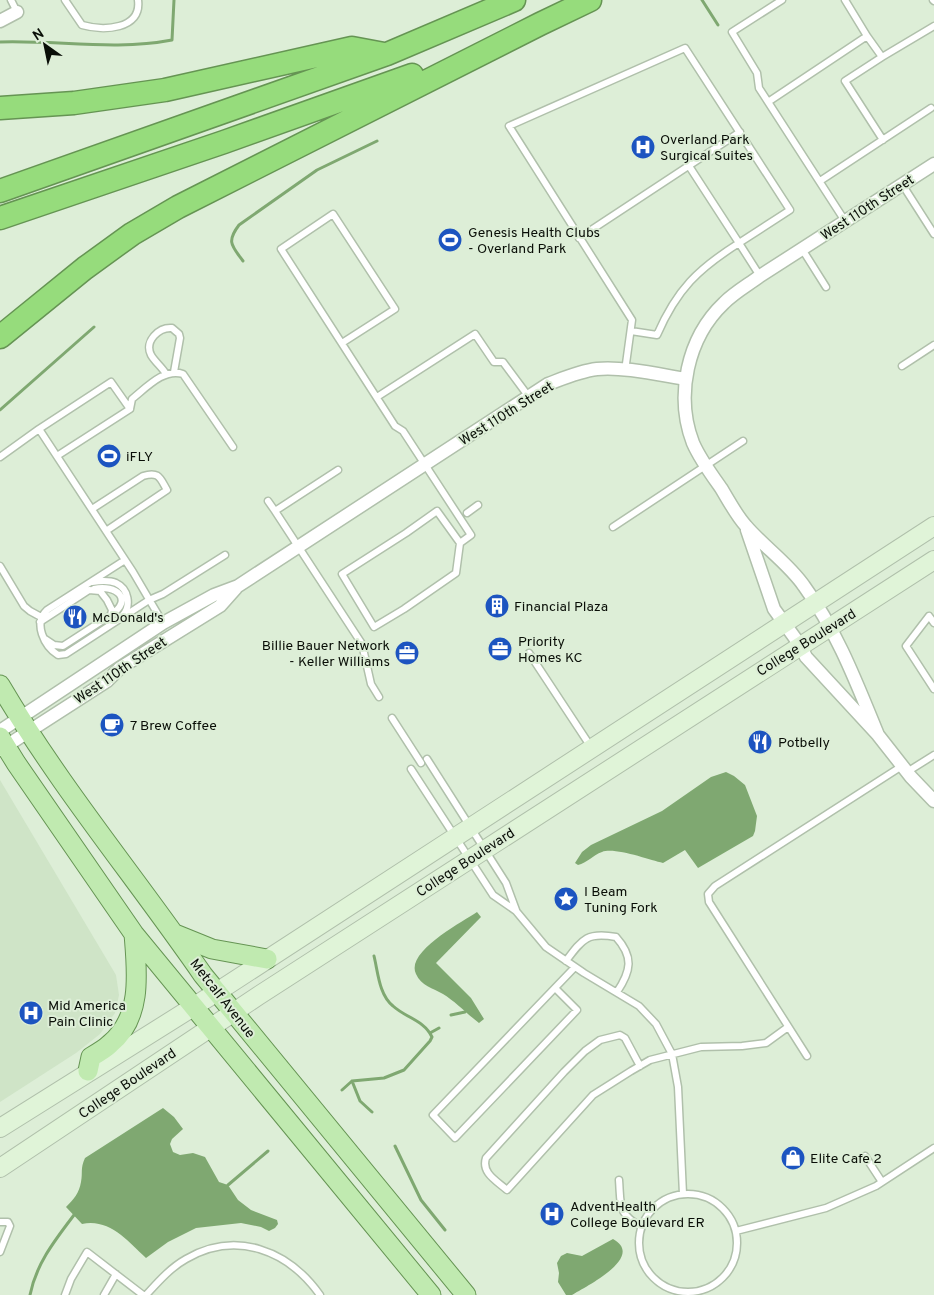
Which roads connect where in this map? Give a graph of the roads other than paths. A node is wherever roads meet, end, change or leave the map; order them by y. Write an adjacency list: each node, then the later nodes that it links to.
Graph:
1 (65, 0): 2 (lane)
2 (138, 0)
3 (514, 0): 12 (highway)
4 (590, 0): 9 (highway)
5 (782, 0): 14 (lane)
6 (845, 0): 11 (lane)
7 (14, 6): 8 (street)
8 (0, 21)
9 (540, 24): 24 (highway); 33 (highway)
10 (934, 26): 13 (lane)
11 (867, 36): 13 (lane); 14 (lane)
12 (387, 54): 15 (highway); 23 (highway)
13 (882, 57): 18 (lane)
14 (768, 102): 21 (lane)
15 (0, 108)
16 (933, 109): 18 (lane)
17 (740, 132): 20 (lane); 27 (lane); 28 (lane)
18 (883, 140): 21 (lane)
19 (934, 164): 22 (street, West 110th Street)
20 (689, 166): 27 (lane); 28 (lane)
21 (820, 181): 25 (lane)
22 (902, 184): 25 (street, West 110th Street); 26 (lane)
23 (0, 191)
24 (0, 218)
25 (845, 221): 29 (street, West 110th Street)
26 (934, 234)
27 (580, 238): 32 (lane)
28 (739, 243): 30 (lane); 32 (lane)
29 (802, 249): 30 (street, West 110th Street); 31 (lane)
30 (760, 276): 40 (street, West 110th Street)
31 (826, 287)
32 (631, 330): 37 (lane)
33 (0, 337)
34 (342, 343): 34 (lane); 41 (lane)
35 (934, 345): 36 (lane)
36 (902, 366)
37 (625, 371): 40 (street, West 110th Street); 42 (street, West 110th Street)
38 (174, 372): 39 (lane); 39 (lane); 46 (lane)
39 (166, 374): 43 (lane)
40 (686, 378): 50 (street)
41 (377, 397): 42 (lane); 49 (lane)
42 (528, 398): 49 (street, West 110th Street)
43 (130, 409): 44 (lane); 47 (lane)
44 (39, 429): 47 (lane); 48 (lane)
45 (743, 441): 50 (lane)
46 (233, 447)
47 (57, 456): 54 (lane)
48 (0, 457)
49 (424, 464): 61 (lane); 62 (street, West 110th Street)
50 (706, 466): 57 (street); 59 (lane)
51 (338, 470): 55 (lane)
52 (268, 501): 55 (lane)
53 (478, 505): 56 (lane)
54 (92, 510): 60 (lane); 60 (lane)
55 (275, 511): 62 (lane)
56 (467, 513)
57 (745, 525): 70 (street); 75 (street)
58 (934, 526): 70 (main road, College Boulevard)
59 (613, 527)
60 (106, 531): 64 (lane)
61 (460, 543): 61 (lane)
62 (298, 547): 68 (street, West 110th Street); 83 (lane)
63 (225, 556): 69 (lane)
64 (125, 560): 67 (lane); 69 (lane)
65 (934, 560): 77 (main road, College Boulevard)
66 (0, 566): 73 (lane)
67 (91, 586): 71 (lane); 71 (lane); 72 (lane); 73 (lane)
68 (238, 586): 74 (street, West 110th Street); 85 (street, West 110th Street)
69 (149, 600): 72 (lane); 74 (lane)
70 (815, 604): 75 (main road, College Boulevard); 77 (street)
71 (111, 615): 78 (lane)
72 (121, 618): 78 (lane)
73 (41, 619): 78 (lane)
74 (163, 623): 85 (street, West 110th Street)
75 (784, 623): 79 (street); 88 (main road, College Boulevard)
76 (934, 623): 82 (lane)
77 (830, 627): 79 (main road, College Boulevard); 86 (street)
78 (44, 638)
79 (800, 645): 86 (street); 94 (main road, College Boulevard)
80 (529, 653): 88 (lane)
81 (0, 685): 85 (main road, Metcalf Avenue)
82 (934, 689)
83 (379, 697)
84 (392, 718): 93 (lane)
85 (23, 724): 87 (street, West 110th Street); 98 (main road, Metcalf Avenue)
86 (878, 735): 91 (street)
87 (2, 741): 97 (main road, Metcalf Avenue)
88 (592, 748): 93 (main road, College Boulevard)
89 (934, 755): 91 (lane)
90 (411, 769): 93 (lane)
91 (905, 769): 92 (street); 108 (lane)
92 (934, 801)
93 (463, 832): 94 (lane); 95 (lane); 99 (main road, College Boulevard)
94 (484, 850): 95 (main road, College Boulevard); 96 (lane)
95 (469, 859): 96 (lane); 106 (main road, College Boulevard)
96 (516, 911): 100 (lane)
97 (134, 934): 105 (main road, Metcalf Avenue); 112 (main road)
98 (175, 934): 99 (main road); 103 (main road, Metcalf Avenue)
99 (267, 959): 103 (main road, College Boulevard)
100 (566, 961): 101 (lane); 104 (lane)
101 (575, 967): 102 (lane); 104 (lane)
102 (556, 989): 102 (lane)
103 (217, 992): 105 (main road, College Boulevard); 106 (main road, Metcalf Avenue)
104 (617, 992): 109 (lane)
105 (194, 1006): 107 (main road, Metcalf Avenue); 112 (main road, College Boulevard)
106 (233, 1012): 107 (main road, College Boulevard); 130 (main road, Metcalf Avenue)
107 (211, 1027): 116 (main road, College Boulevard); 129 (main road, Metcalf Avenue)
108 (788, 1027): 109 (lane); 110 (lane)
109 (672, 1054): 111 (lane); 119 (lane)
110 (807, 1056)
111 (640, 1066): 111 (lane)
112 (88, 1071): 113 (main road, College Boulevard)
113 (3, 1129)
114 (934, 1148): 118 (lane)
115 (865, 1156): 118 (lane)
116 (0, 1168)
117 (619, 1180): 121 (lane)
118 (882, 1182): 122 (lane)
119 (684, 1194): 121 (lane); 122 (lane)
120 (0, 1222): 123 (lane)
121 (642, 1227): 122 (lane)
122 (736, 1231)
123 (0, 1252)
124 (116, 1274): 125 (lane); 126 (lane); 127 (lane)
125 (65, 1295)
126 (104, 1295)
127 (144, 1295): 128 (lane)
128 (320, 1295)
129 (431, 1295)
130 (466, 1295)

